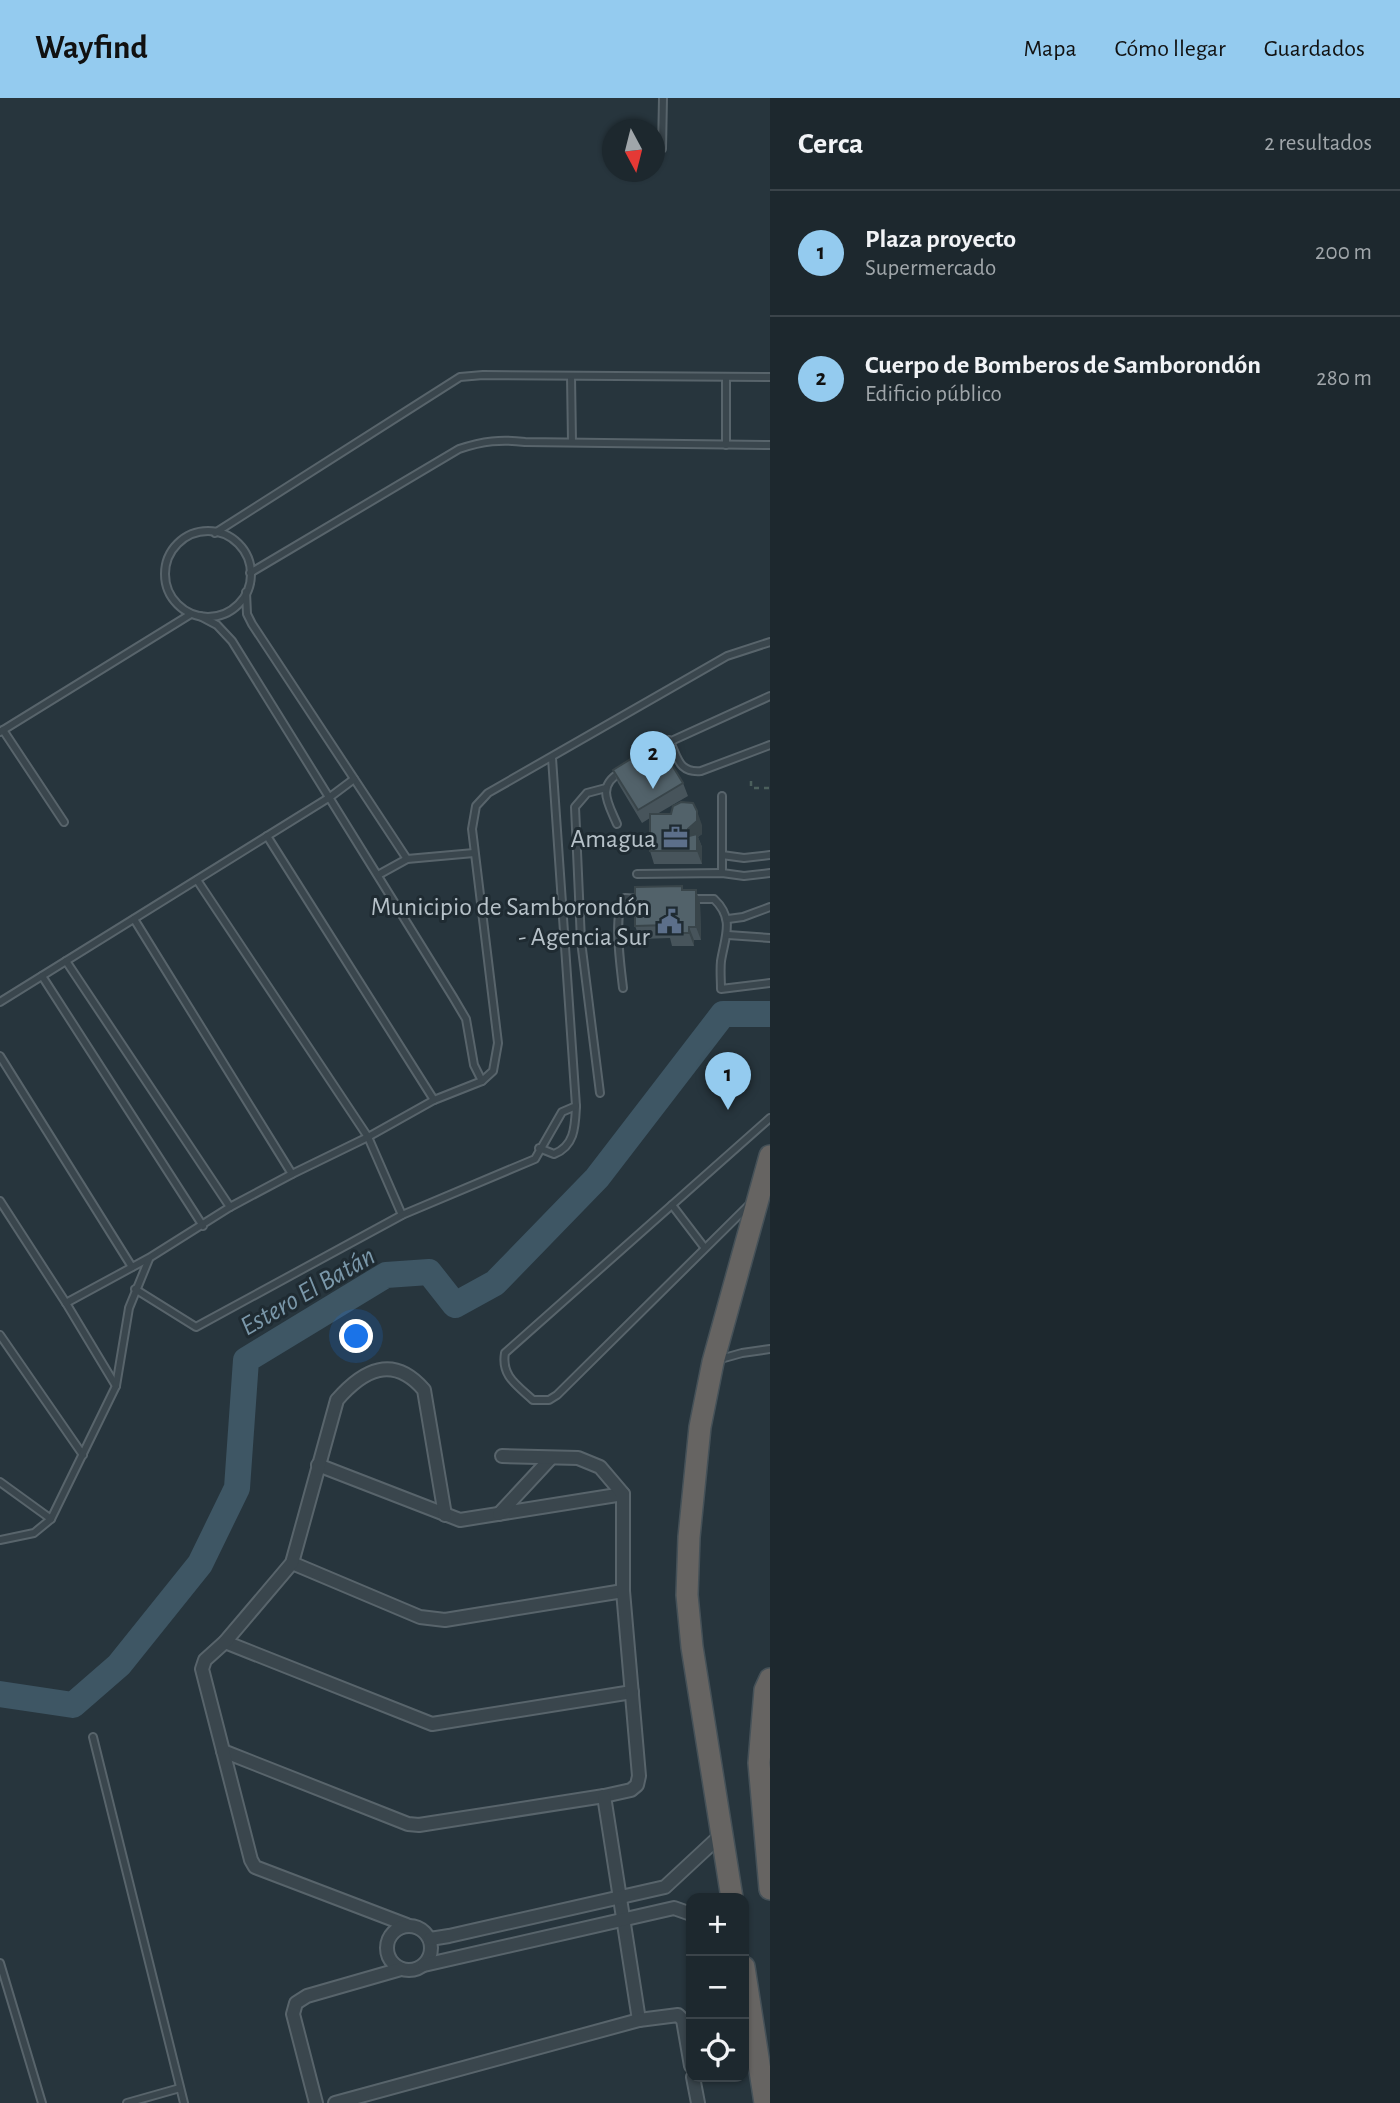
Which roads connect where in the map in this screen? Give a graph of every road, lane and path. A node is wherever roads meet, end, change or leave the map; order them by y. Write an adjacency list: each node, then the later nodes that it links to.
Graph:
1 (663, 98): 2 (lane)
2 (663, 119)
3 (571, 376): 4 (lane); 6 (lane); 9 (lane)
4 (726, 377): 5 (lane); 7 (lane)
5 (770, 377)
6 (572, 442): 7 (lane); 10 (lane)
7 (726, 445): 8 (lane)
8 (770, 445)
9 (215, 533): 10 (lane); 12 (lane)
10 (250, 573): 11 (lane)
11 (246, 592): 13 (lane); 22 (lane)
12 (191, 614): 13 (lane); 16 (lane)
13 (200, 616): 27 (lane)
14 (770, 642): 20 (lane)
15 (770, 696): 17 (lane)
16 (1, 731): 28 (lane)
17 (669, 740): 18 (lane); 19 (lane)
18 (770, 746)
19 (648, 752)
20 (552, 758): 31 (lane); 56 (lane)
21 (632, 764): 24 (lane)
22 (354, 779): 27 (lane); 34 (lane)
23 (751, 781): 25 (path)
24 (606, 788): 29 (lane); 54 (lane)
25 (770, 788)
26 (722, 796): 32 (lane)
27 (330, 797): 30 (lane); 37 (lane)
28 (64, 822)
29 (617, 824)
30 (267, 836): 39 (lane); 55 (lane)
31 (474, 853): 34 (lane); 53 (lane)
32 (722, 855): 33 (lane); 35 (lane)
33 (770, 855)
34 (407, 859): 37 (lane)
35 (722, 873): 36 (lane); 38 (lane)
36 (770, 873)
37 (378, 874): 53 (lane)
38 (637, 874)
39 (197, 880): 43 (lane); 58 (lane)
40 (651, 899): 50 (lane)
41 (688, 899): 44 (lane)
42 (770, 907): 44 (lane)
43 (134, 919): 47 (lane); 61 (lane)
44 (728, 919): 45 (lane)
45 (728, 935): 46 (lane); 49 (lane)
46 (770, 938)
47 (66, 961): 48 (lane); 65 (lane)
48 (42, 976): 51 (lane); 67 (lane)
49 (770, 984)
50 (623, 988)
51 (0, 1002)
52 (0, 1056): 70 (lane)
53 (482, 1081): 55 (lane)
54 (600, 1093)
55 (434, 1100): 58 (lane)
56 (576, 1106): 59 (lane); 59 (lane)
57 (770, 1118): 64 (lane)
58 (368, 1137): 61 (lane); 66 (lane)
59 (540, 1149): 66 (lane)
60 (770, 1156): 62 (highway)
61 (292, 1174): 65 (lane)
62 (761, 1193): 68 (lane); 75 (highway)
63 (0, 1201): 72 (lane)
64 (672, 1205): 68 (lane); 68 (lane)
65 (230, 1208): 67 (lane)
66 (402, 1215): 71 (lane)
67 (203, 1226): 69 (lane)
68 (704, 1247)
69 (149, 1258): 70 (lane); 71 (lane)
70 (132, 1267): 72 (lane)
71 (135, 1289): 76 (lane)
72 (66, 1303): 76 (lane)
73 (0, 1335): 77 (lane)
74 (770, 1349): 75 (lane)
75 (713, 1362): 95 (highway)
76 (116, 1387): 77 (lane)
77 (83, 1455): 85 (lane)
78 (502, 1456): 79 (street)
79 (551, 1458): 82 (street); 83 (street)
80 (318, 1465): 84 (street); 84 (street); 87 (street)
81 (0, 1482): 85 (lane)
82 (624, 1494): 83 (street); 88 (street)
83 (499, 1514): 84 (street)
84 (445, 1515)
85 (51, 1519): 86 (lane)
86 (0, 1540)
87 (292, 1563): 88 (street); 89 (street)
88 (623, 1591): 91 (street)
89 (225, 1642): 91 (street); 93 (street)
90 (770, 1679): 96 (highway)
91 (632, 1692): 94 (street)
92 (93, 1737): 110 (lane)
93 (223, 1751): 94 (street); 101 (street)
94 (604, 1796): 98 (street)
95 (721, 1835): 97 (highway); 98 (street)
96 (770, 1889)
97 (731, 1893)
98 (620, 1898): 100 (street); 102 (street)
99 (686, 1912): 100 (street)
100 (623, 1920): 104 (street); 107 (street)
101 (407, 1925): 102 (street); 105 (street)
102 (430, 1939): 104 (street)
103 (0, 1963): 111 (lane)
104 (424, 1965): 105 (street)
105 (401, 1969): 114 (street)
106 (749, 1999): 117 (highway)
107 (639, 2020): 108 (street); 115 (street)
108 (686, 2037)
109 (694, 2082): 116 (street)
110 (180, 2088): 112 (lane); 113 (lane)
111 (42, 2103)
112 (127, 2103)
113 (184, 2103)
114 (316, 2103)
115 (335, 2103)
116 (698, 2103)
117 (765, 2103)

